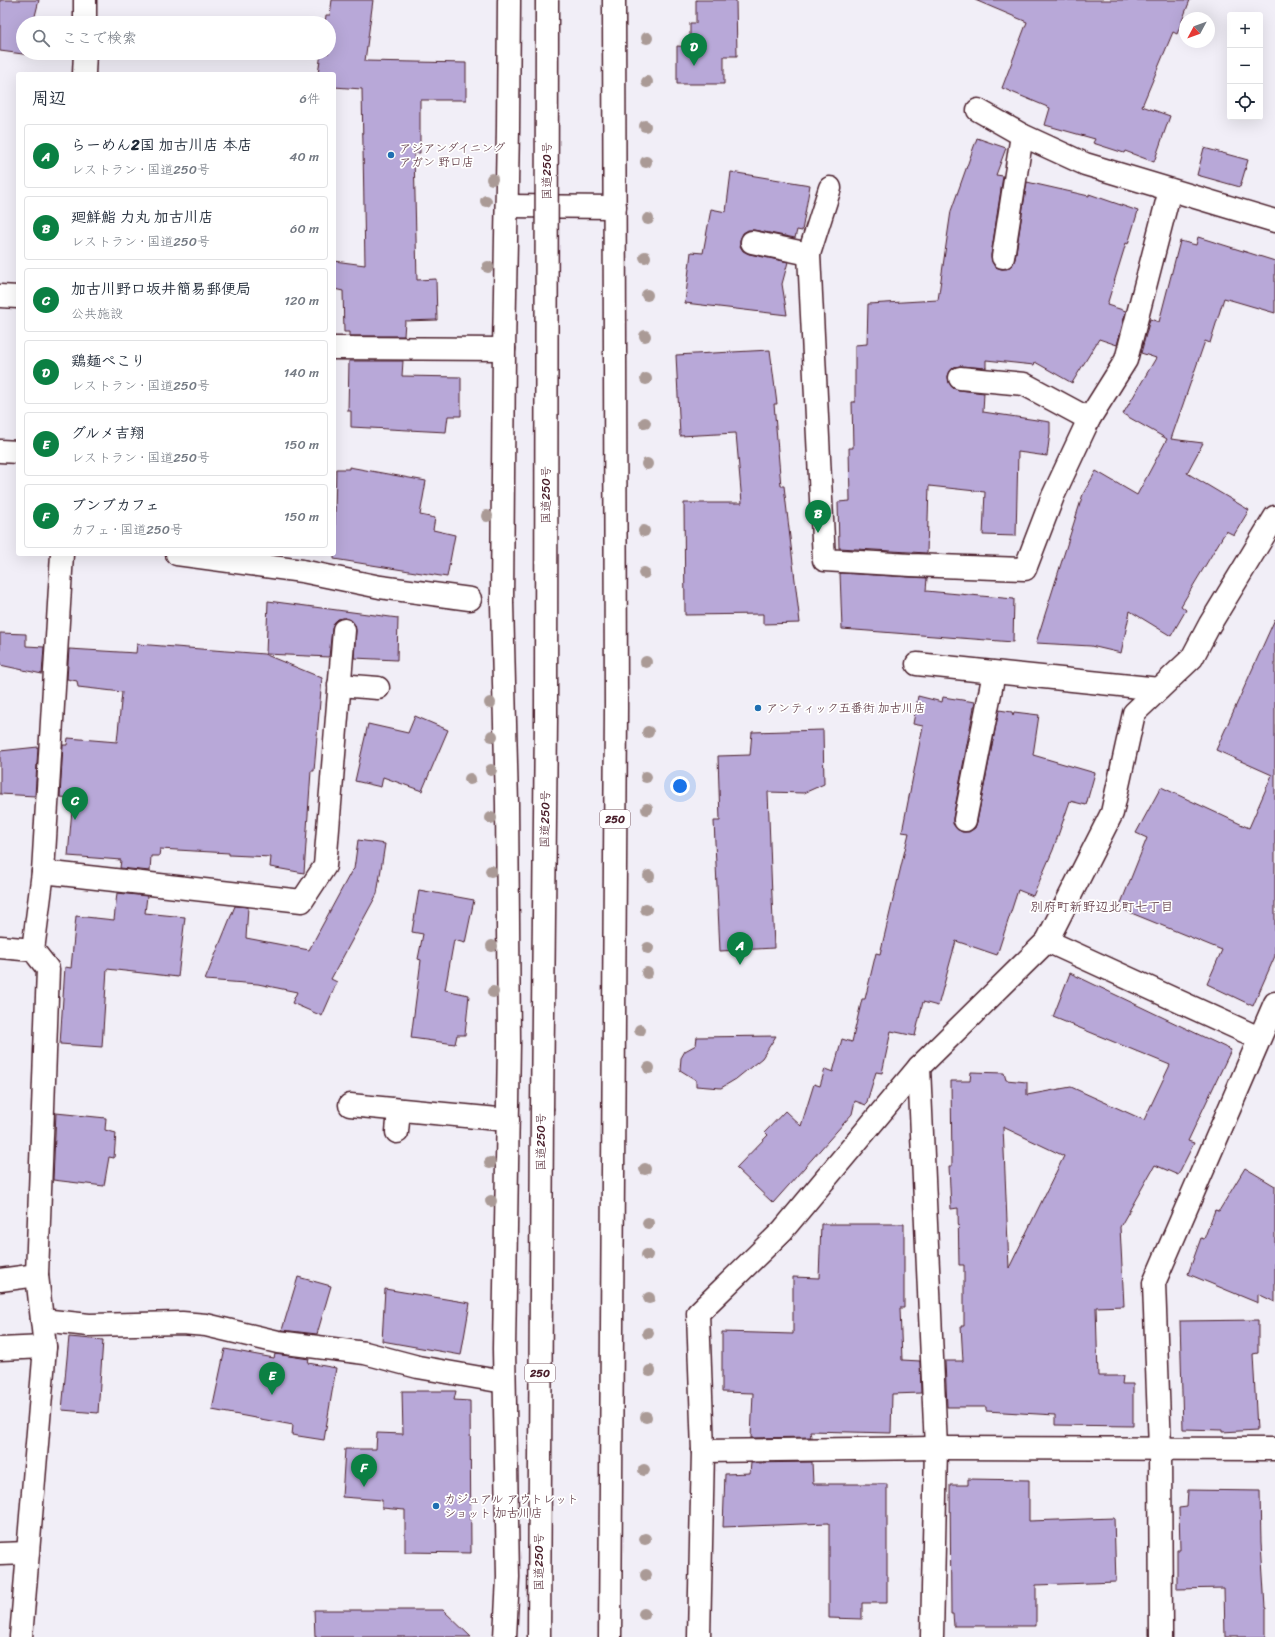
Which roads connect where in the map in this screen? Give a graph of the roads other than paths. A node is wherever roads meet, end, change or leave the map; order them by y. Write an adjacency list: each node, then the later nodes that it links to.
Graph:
1 (85, 0): 5 (main road)
2 (509, 0): 12 (main road)
3 (547, 0): 63 (main road, 国道250号 / 250, bridge)
4 (614, 0): 13 (main road, 250)
5 (85, 16)
6 (85, 60): 7 (main road)
7 (84, 72)
8 (978, 110): 9 (main road)
9 (1022, 135): 11 (main road); 17 (main road)
10 (830, 188): 16 (main road)
11 (1170, 190): 14 (main road); 23 (main road)
12 (507, 206): 13 (main road); 21 (main road)
13 (615, 207): 64 (main road, 250)
14 (1275, 221)
15 (752, 242): 16 (main road)
16 (809, 254): 23 (main road)
17 (1003, 256)
18 (0, 296): 19 (main road)
19 (16, 297)
20 (336, 348): 21 (main road)
21 (504, 349): 47 (main road)
22 (960, 378): 23 (main road)
23 (1089, 419)
24 (0, 451): 25 (main road)
25 (16, 452)
26 (1272, 527): 36 (main road)
27 (62, 556): 38 (main road)
28 (208, 556): 29 (main road)
29 (303, 562): 30 (main road)
30 (470, 599)
31 (344, 630): 34 (main road)
32 (917, 664): 33 (main road)
33 (994, 673): 36 (main road); 37 (main road)
34 (339, 685): 35 (main road); 38 (main road)
35 (378, 688)
36 (1159, 689): 39 (main road)
37 (965, 820)
38 (43, 872): 41 (main road)
39 (1047, 941): 43 (main road); 44 (main road)
40 (0, 946): 41 (main road)
41 (33, 950): 49 (main road)
42 (1275, 1003): 43 (main road)
43 (1259, 1038): 56 (main road)
44 (919, 1067): 55 (main road); 58 (main road)
45 (350, 1105): 46 (main road)
46 (399, 1110): 47 (main road); 48 (main road)
47 (508, 1120): 54 (main road)
48 (397, 1132)
49 (37, 1274): 50 (main road); 51 (main road)
50 (0, 1280)
51 (42, 1320): 52 (main road); 54 (main road)
52 (44, 1347): 53 (main road); 59 (main road)
53 (0, 1349)
54 (504, 1382): 62 (main road)
55 (936, 1448): 56 (main road); 58 (main road); 66 (main road)
56 (1160, 1449): 57 (main road); 67 (main road)
57 (1275, 1449)
58 (703, 1451): 65 (main road)
59 (28, 1553): 60 (main road); 61 (main road)
60 (0, 1554)
61 (21, 1637)
62 (505, 1637)
63 (539, 1637)
64 (610, 1637)
65 (699, 1637)
66 (932, 1637)
67 (1161, 1637)

